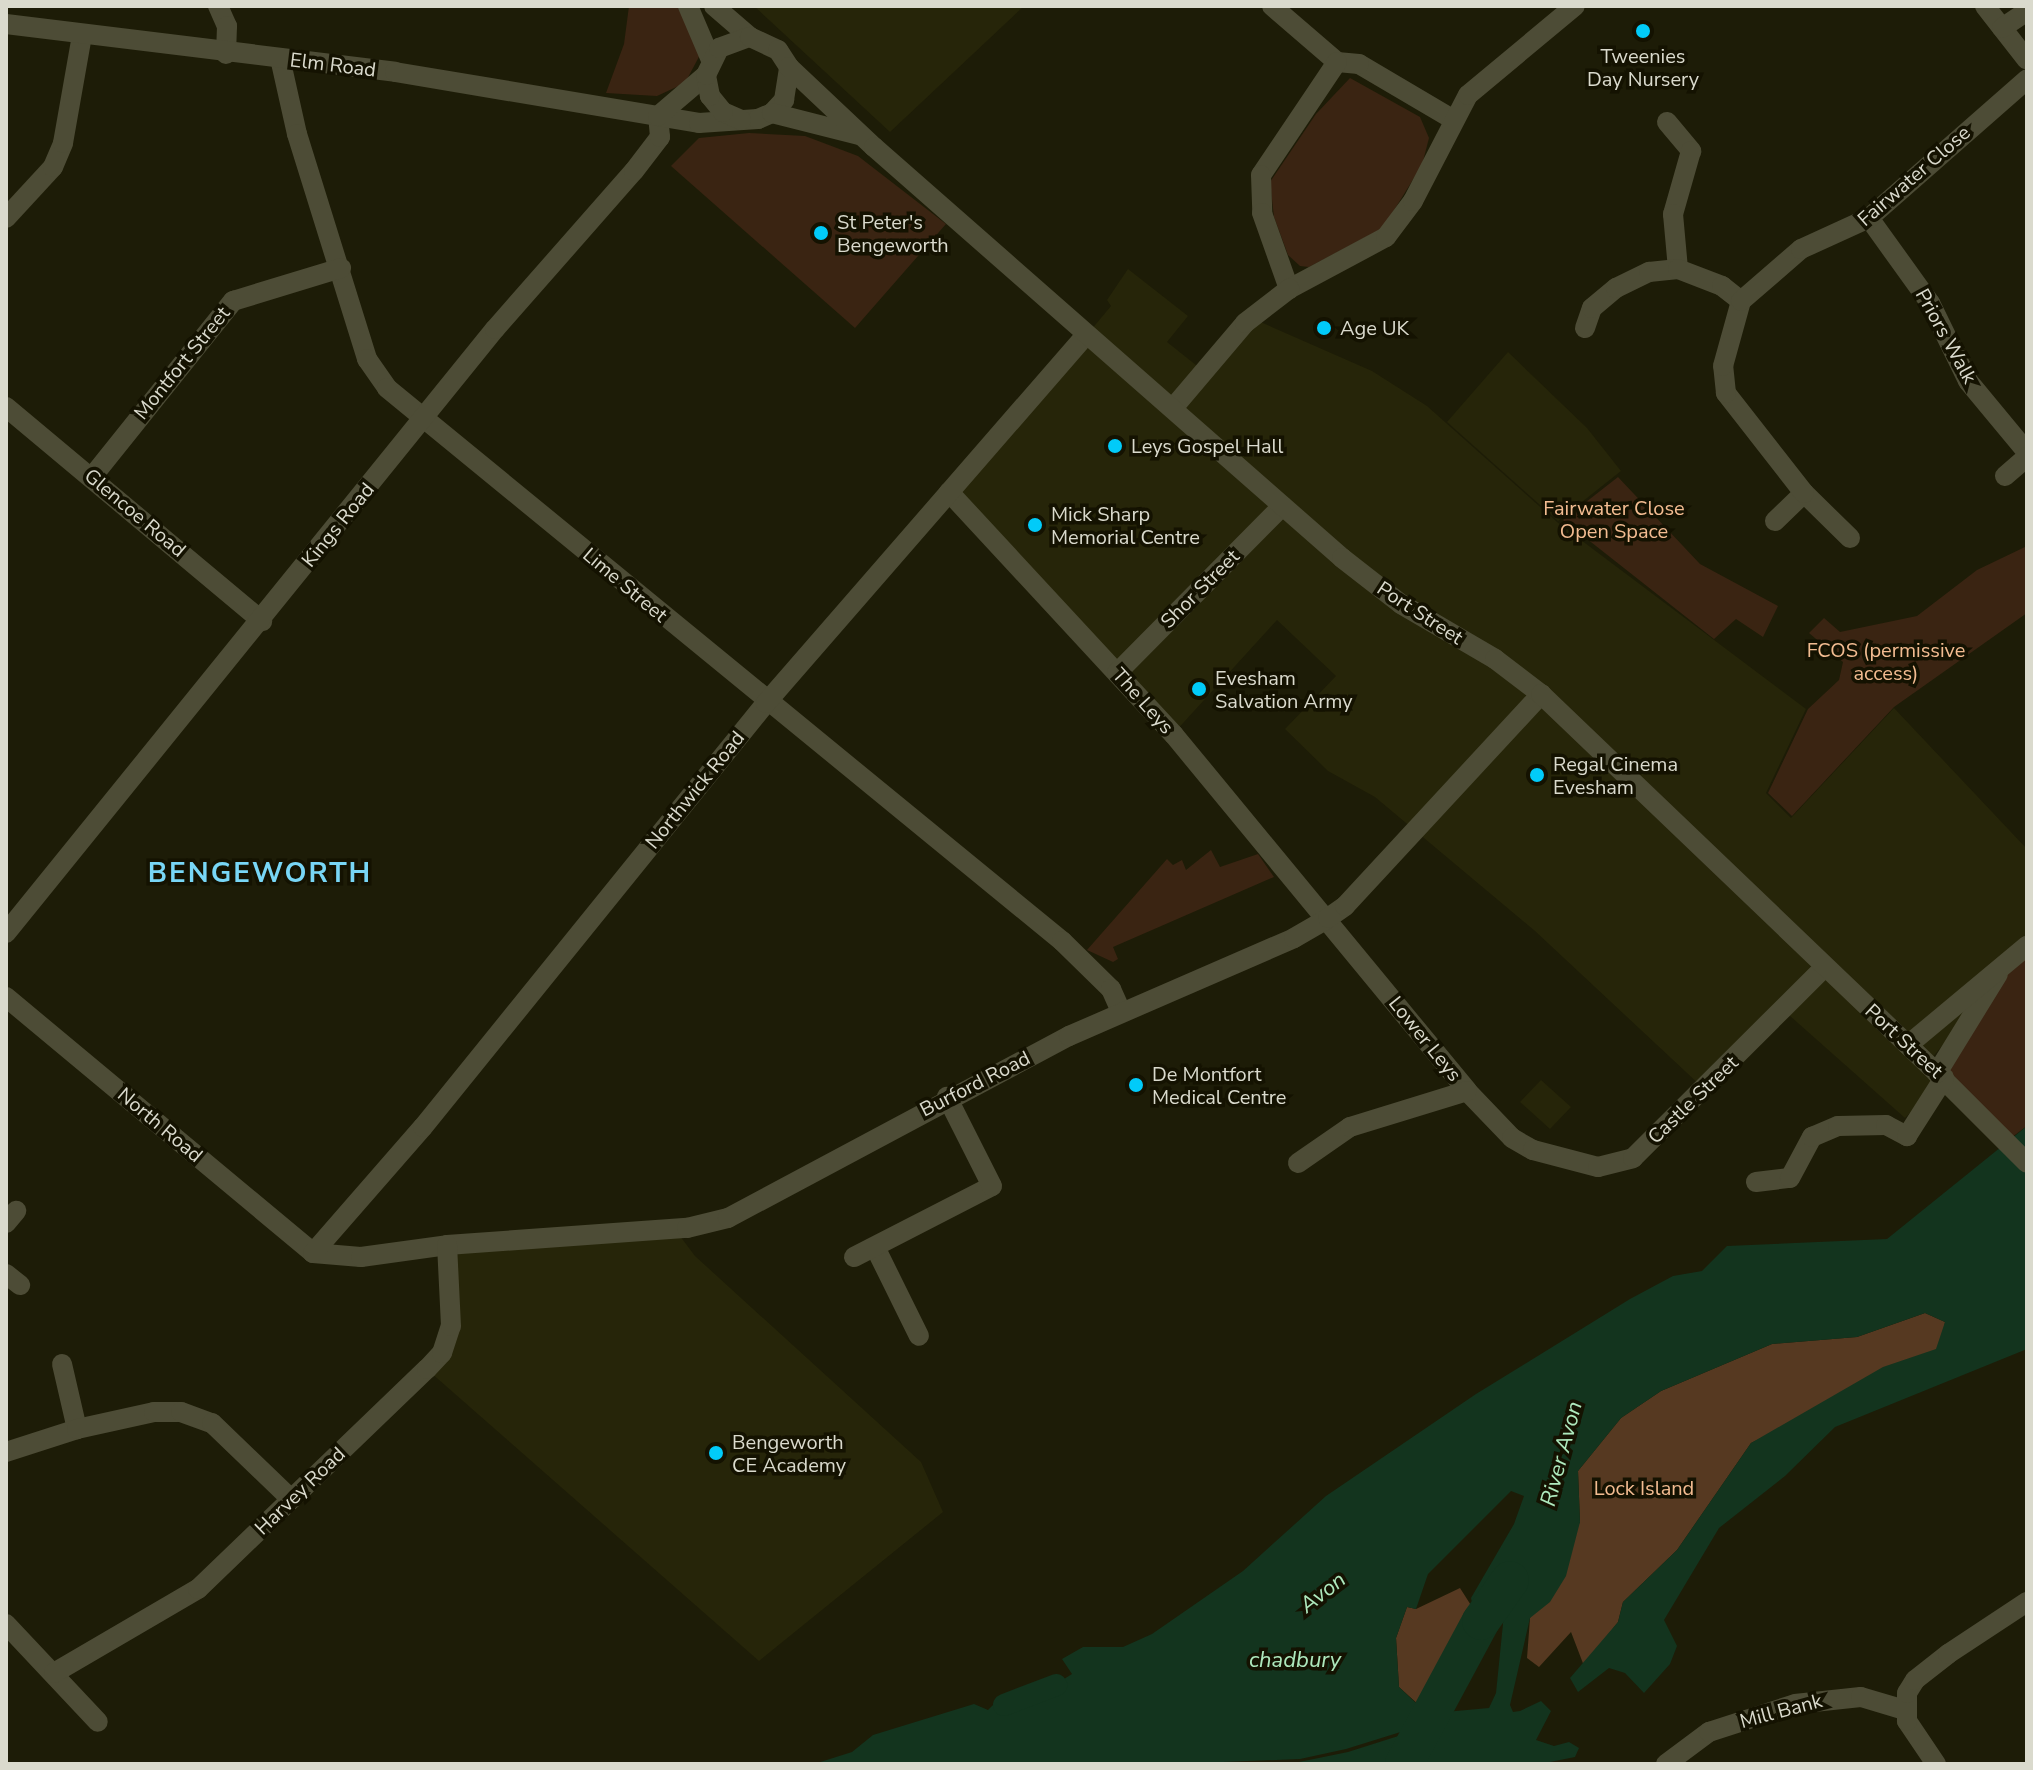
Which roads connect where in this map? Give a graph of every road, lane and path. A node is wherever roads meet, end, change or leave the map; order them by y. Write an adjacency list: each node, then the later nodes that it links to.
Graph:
1 (218, 6): 12 (street)
2 (688, 6): 17 (street)
3 (714, 6): 11 (street)
4 (1272, 6): 15 (street)
5 (1575, 6): 22 (street)
6 (1985, 6): 9 (street)
7 (2027, 11): 9 (street)
8 (6, 24): 10 (street, Elm Road)
9 (2002, 28): 14 (street)
10 (82, 35): 12 (street, Elm Road); 25 (street)
11 (750, 37): 16 (street); 17 (street)
12 (226, 54): 13 (street, Elm Road)
13 (280, 58): 20 (street, Elm Road); 27 (street, Lime Street)
14 (2027, 60)
15 (1337, 62): 22 (street); 29 (street)
16 (789, 67): 19 (street); 24 (street, Port Street)
17 (708, 68): 20 (street); 21 (street)
18 (2027, 79): 26 (street, Fairwater Close)
19 (772, 113): 21 (street); 24 (street, Port Street)
20 (658, 116): 21 (street, Elm Road); 35 (street, Kings Road)
21 (741, 120)
22 (1454, 120): 29 (street)
23 (1667, 122): 28 (street)
24 (862, 136): 32 (street, Port Street)
25 (6, 218)
26 (1869, 218): 30 (street, Fairwater Close); 36 (street, Priors Walk)
27 (341, 268): 35 (street, Lime Street); 38 (street, Montfort Street)
28 (1678, 269): 30 (street); 31 (street)
29 (1289, 289): 34 (street)
30 (1741, 301): 40 (street)
31 (1585, 328)
32 (1086, 335): 34 (street, Port Street); 39 (street, Northwick Road)
33 (6, 407): 38 (street, Glencoe Road)
34 (1173, 408): 41 (street, Port Street)
35 (424, 418): 44 (street, Kings Road); 47 (street, Lime Street)
36 (2027, 454): 37 (street, Priors Walk)
37 (2005, 476)
38 (92, 477): 44 (street, Glencoe Road)
39 (949, 492): 45 (street, The Leys); 47 (street, Northwick Road)
40 (1804, 493): 42 (street); 43 (street)
41 (1282, 506): 45 (street, Shor Street); 46 (street, Port Street)
42 (1775, 521)
43 (1850, 538)
44 (262, 621): 49 (street, Kings Road)
45 (1117, 673): 48 (street, The Leys)
46 (1541, 694): 48 (street, Burford Road); 51 (street, Port Street)
47 (766, 703): 54 (street, Lime Street); 65 (street, Northwick Road)
48 (1328, 918): 54 (street, Burford Road); 57 (street, Lower Leys)
49 (6, 933)
50 (2027, 946): 52 (street)
51 (1825, 967): 55 (street, Port Street); 59 (street, Castle Street)
52 (1998, 974): 55 (street); 56 (street)
53 (6, 997): 65 (street, North Road)
54 (1121, 1011): 58 (street, Burford Road)
55 (1908, 1045): 56 (street, Port Street)
56 (1940, 1075): 61 (street, Port Street); 62 (street)
57 (1467, 1091): 59 (street, Lower Leys); 60 (street)
58 (947, 1097): 63 (street, Burford Road); 64 (street)
59 (1533, 1150)
60 (1298, 1163)
61 (2027, 1163)
62 (1756, 1182)
63 (447, 1245): 65 (street, Burford Road); 71 (street, Harvey Road)
64 (875, 1247): 66 (street); 67 (street)
65 (313, 1253)
66 (854, 1257)
67 (919, 1336)
68 (62, 1364): 69 (street)
69 (77, 1429): 70 (street); 71 (street)
70 (6, 1452)
71 (291, 1499): 74 (street, Harvey Road)
72 (2027, 1602): 75 (street)
73 (6, 1624): 74 (street)
74 (54, 1673): 76 (street)
75 (1905, 1710): 77 (street, Mill Bank); 78 (street)
76 (98, 1722)
77 (1666, 1764)
78 (1936, 1764)

